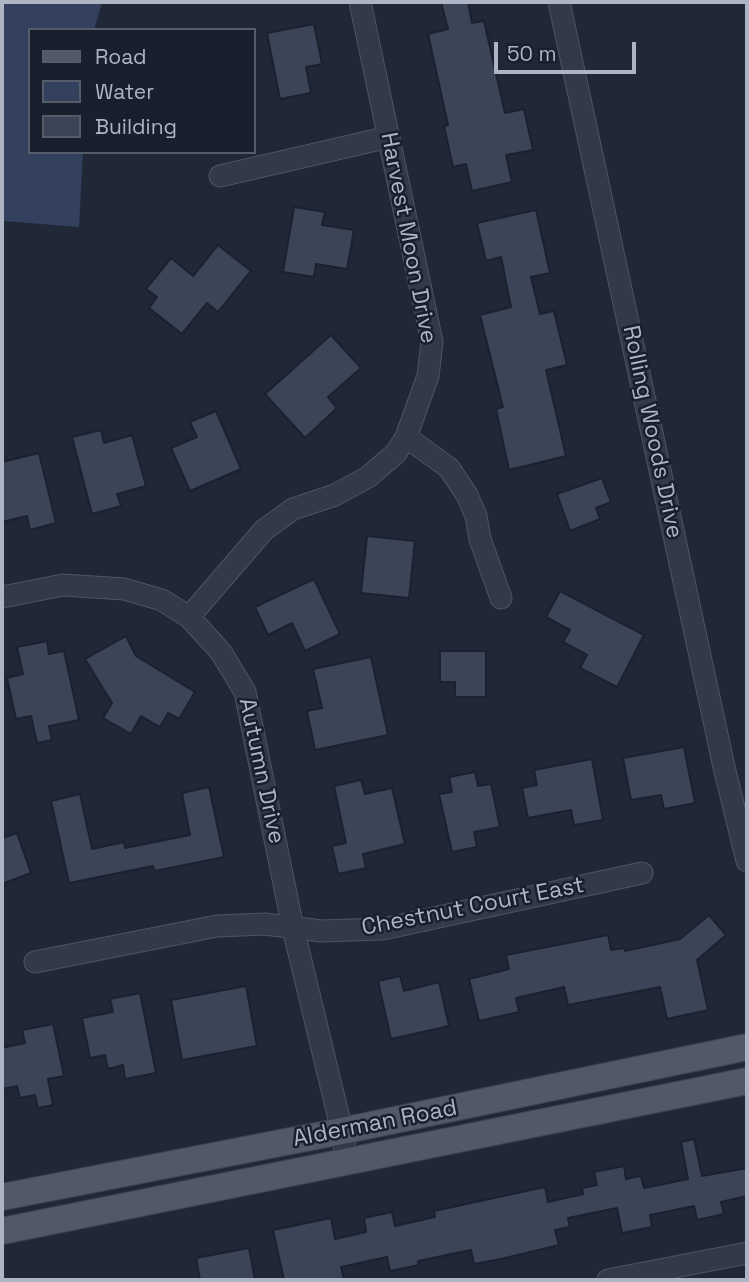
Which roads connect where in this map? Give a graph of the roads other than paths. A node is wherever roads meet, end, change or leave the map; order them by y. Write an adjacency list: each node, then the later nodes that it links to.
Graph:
1 (360, 2): 3 (street, Harvest Moon Drive)
2 (559, 2): 9 (street, Rolling Woods Drive)
3 (388, 137): 4 (street); 5 (street, Harvest Moon Drive)
4 (220, 176)
5 (406, 437): 7 (street); 8 (street, Harvest Moon Drive)
6 (2, 597): 8 (street, Autumn Drive)
7 (501, 598)
8 (189, 617): 11 (street, Autumn Drive)
9 (747, 861)
10 (642, 873): 11 (street, Chestnut Court East)
11 (293, 928): 12 (street, Chestnut Court East); 15 (street)
12 (35, 962)
13 (747, 1047): 15 (main road, Alderman Road)
14 (747, 1081): 16 (main road, Alderman Road)
15 (342, 1131): 16 (street); 17 (main road, Alderman Road)
16 (347, 1163): 18 (main road, Alderman Road)
17 (2, 1197)
18 (2, 1231)
19 (747, 1253): 20 (street)
20 (608, 1280)

